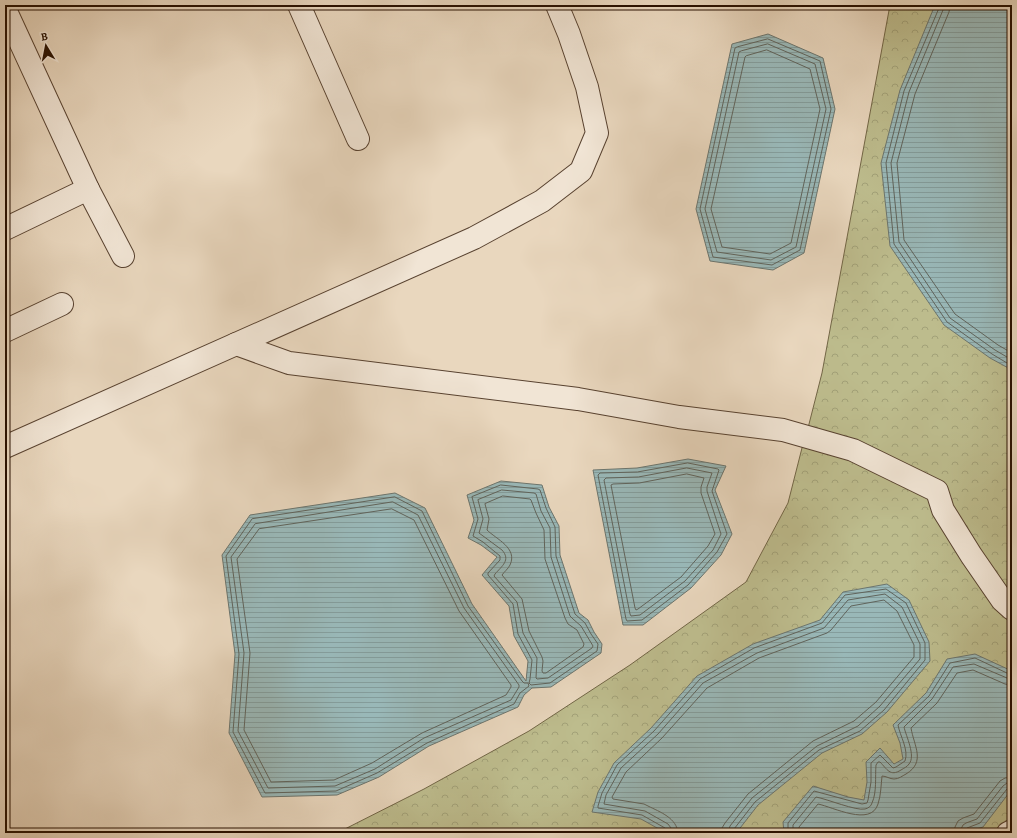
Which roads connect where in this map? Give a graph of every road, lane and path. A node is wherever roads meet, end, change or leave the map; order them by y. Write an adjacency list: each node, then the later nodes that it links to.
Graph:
1 (299, 5): 4 (street)
2 (557, 5): 10 (street)
3 (5, 9): 5 (street)
4 (358, 139)
5 (88, 189): 6 (street); 7 (street)
6 (5, 229)
7 (123, 256)
8 (62, 304): 9 (street)
9 (5, 331)
10 (236, 344): 11 (street); 12 (street)
11 (5, 446)
12 (1012, 609)
13 (1012, 830): 14 (street)
14 (1008, 833)

